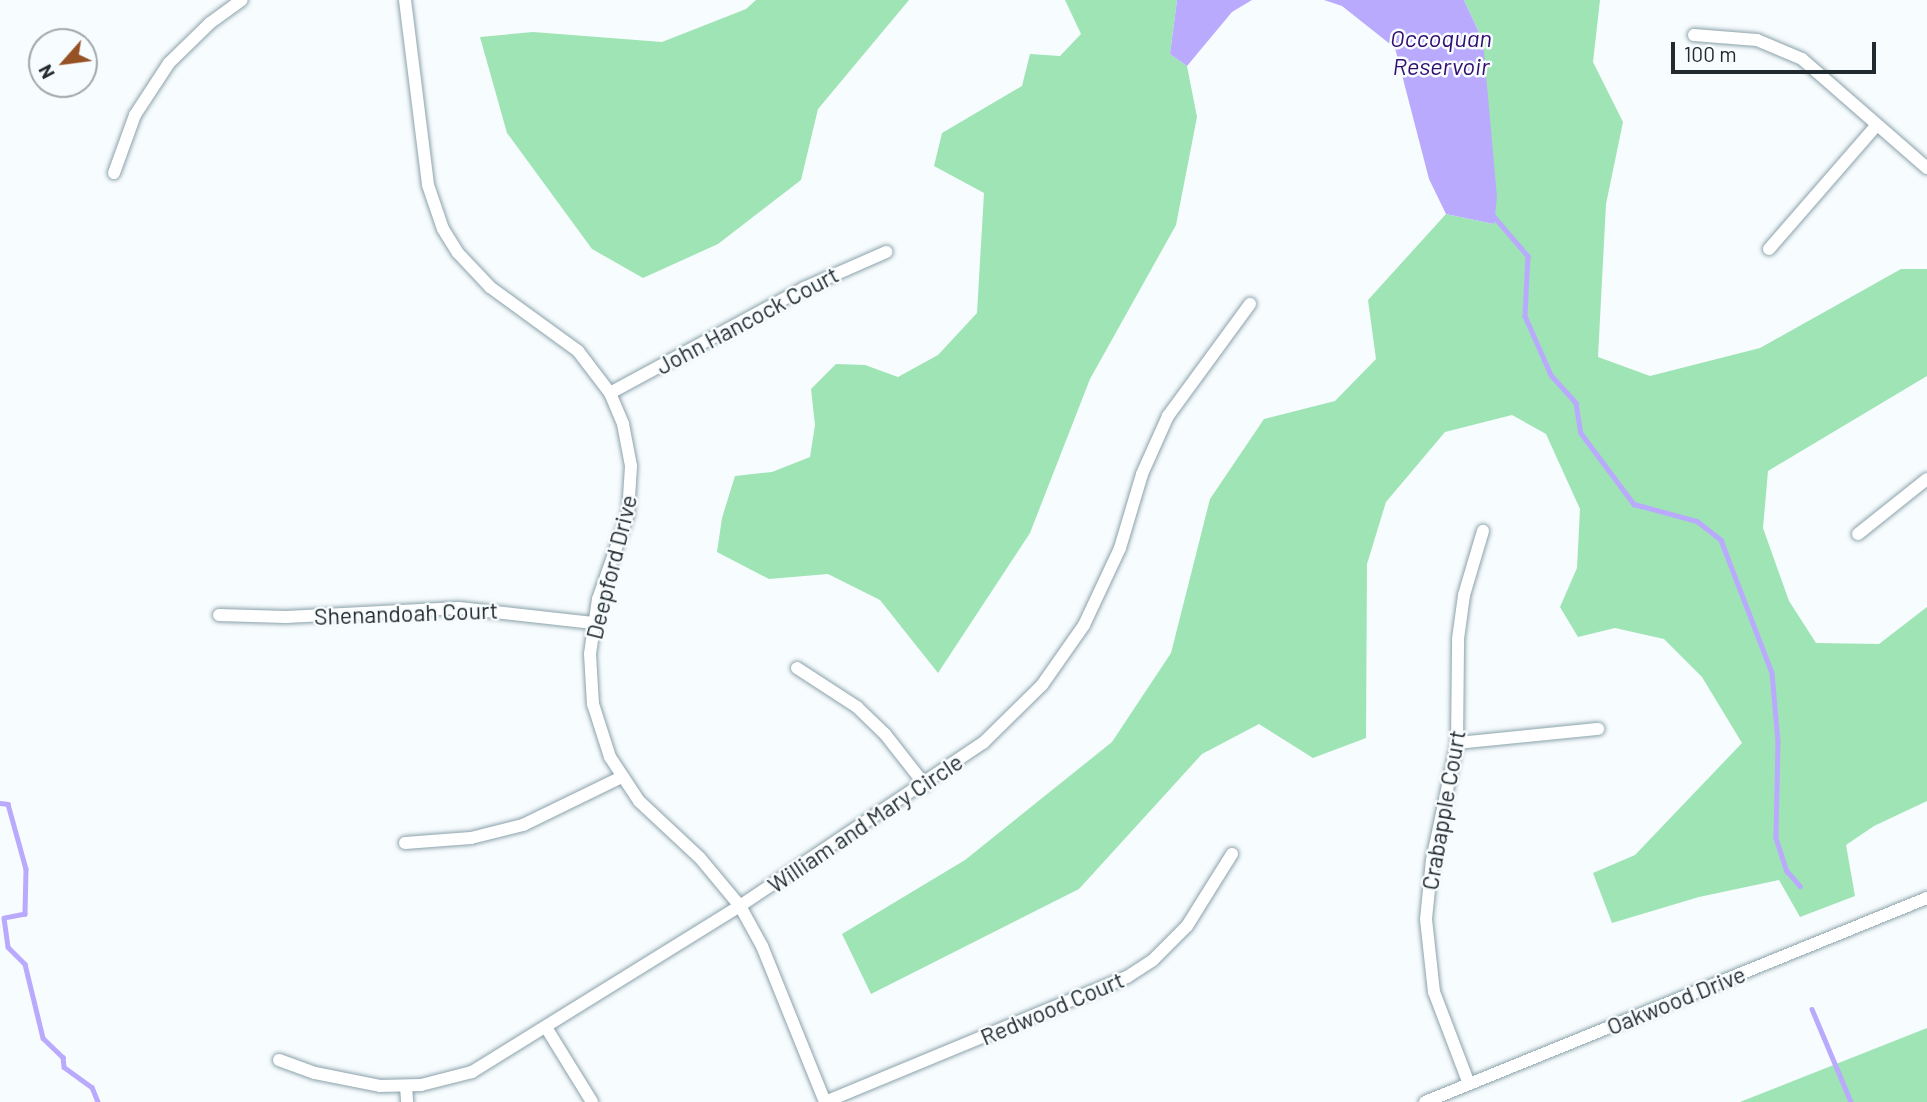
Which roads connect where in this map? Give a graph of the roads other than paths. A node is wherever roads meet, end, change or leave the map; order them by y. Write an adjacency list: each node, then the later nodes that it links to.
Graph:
1 (243, 0): 6 (street)
2 (405, 0): 10 (street, Deepford Drive)
3 (1694, 35): 4 (street)
4 (1875, 127): 5 (street); 7 (street)
5 (1927, 168)
6 (114, 173)
7 (1769, 249)
8 (886, 252): 10 (street, John Hancock Court)
9 (1250, 304): 20 (street, William and Mary Circle)
10 (610, 393): 15 (street, Deepford Drive)
11 (1927, 479): 13 (street)
12 (1483, 531): 18 (street, Crabapple Court)
13 (1858, 534)
14 (219, 615): 15 (street, Shenandoah Court)
15 (593, 623): 19 (street, Deepford Drive)
16 (797, 668): 20 (street)
17 (1598, 729): 18 (street)
18 (1457, 743): 27 (street, Crabapple Court)
19 (622, 777): 21 (street); 24 (street, Deepford Drive)
20 (925, 785): 24 (street, William and Mary Circle)
21 (405, 843)
22 (1232, 854): 31 (street, Redwood Court)
23 (1927, 898): 27 (street, Oakwood Drive)
24 (740, 906): 25 (street, William and Mary Circle); 31 (street, Deepford Drive)
25 (547, 1029): 28 (street, William and Mary Circle); 30 (street)
26 (279, 1060): 28 (street, William and Mary Circle)
27 (1469, 1084): 32 (street, Oakwood Drive)
28 (406, 1086): 29 (street)
29 (407, 1102)
30 (592, 1102)
31 (825, 1102)
32 (1424, 1102)

